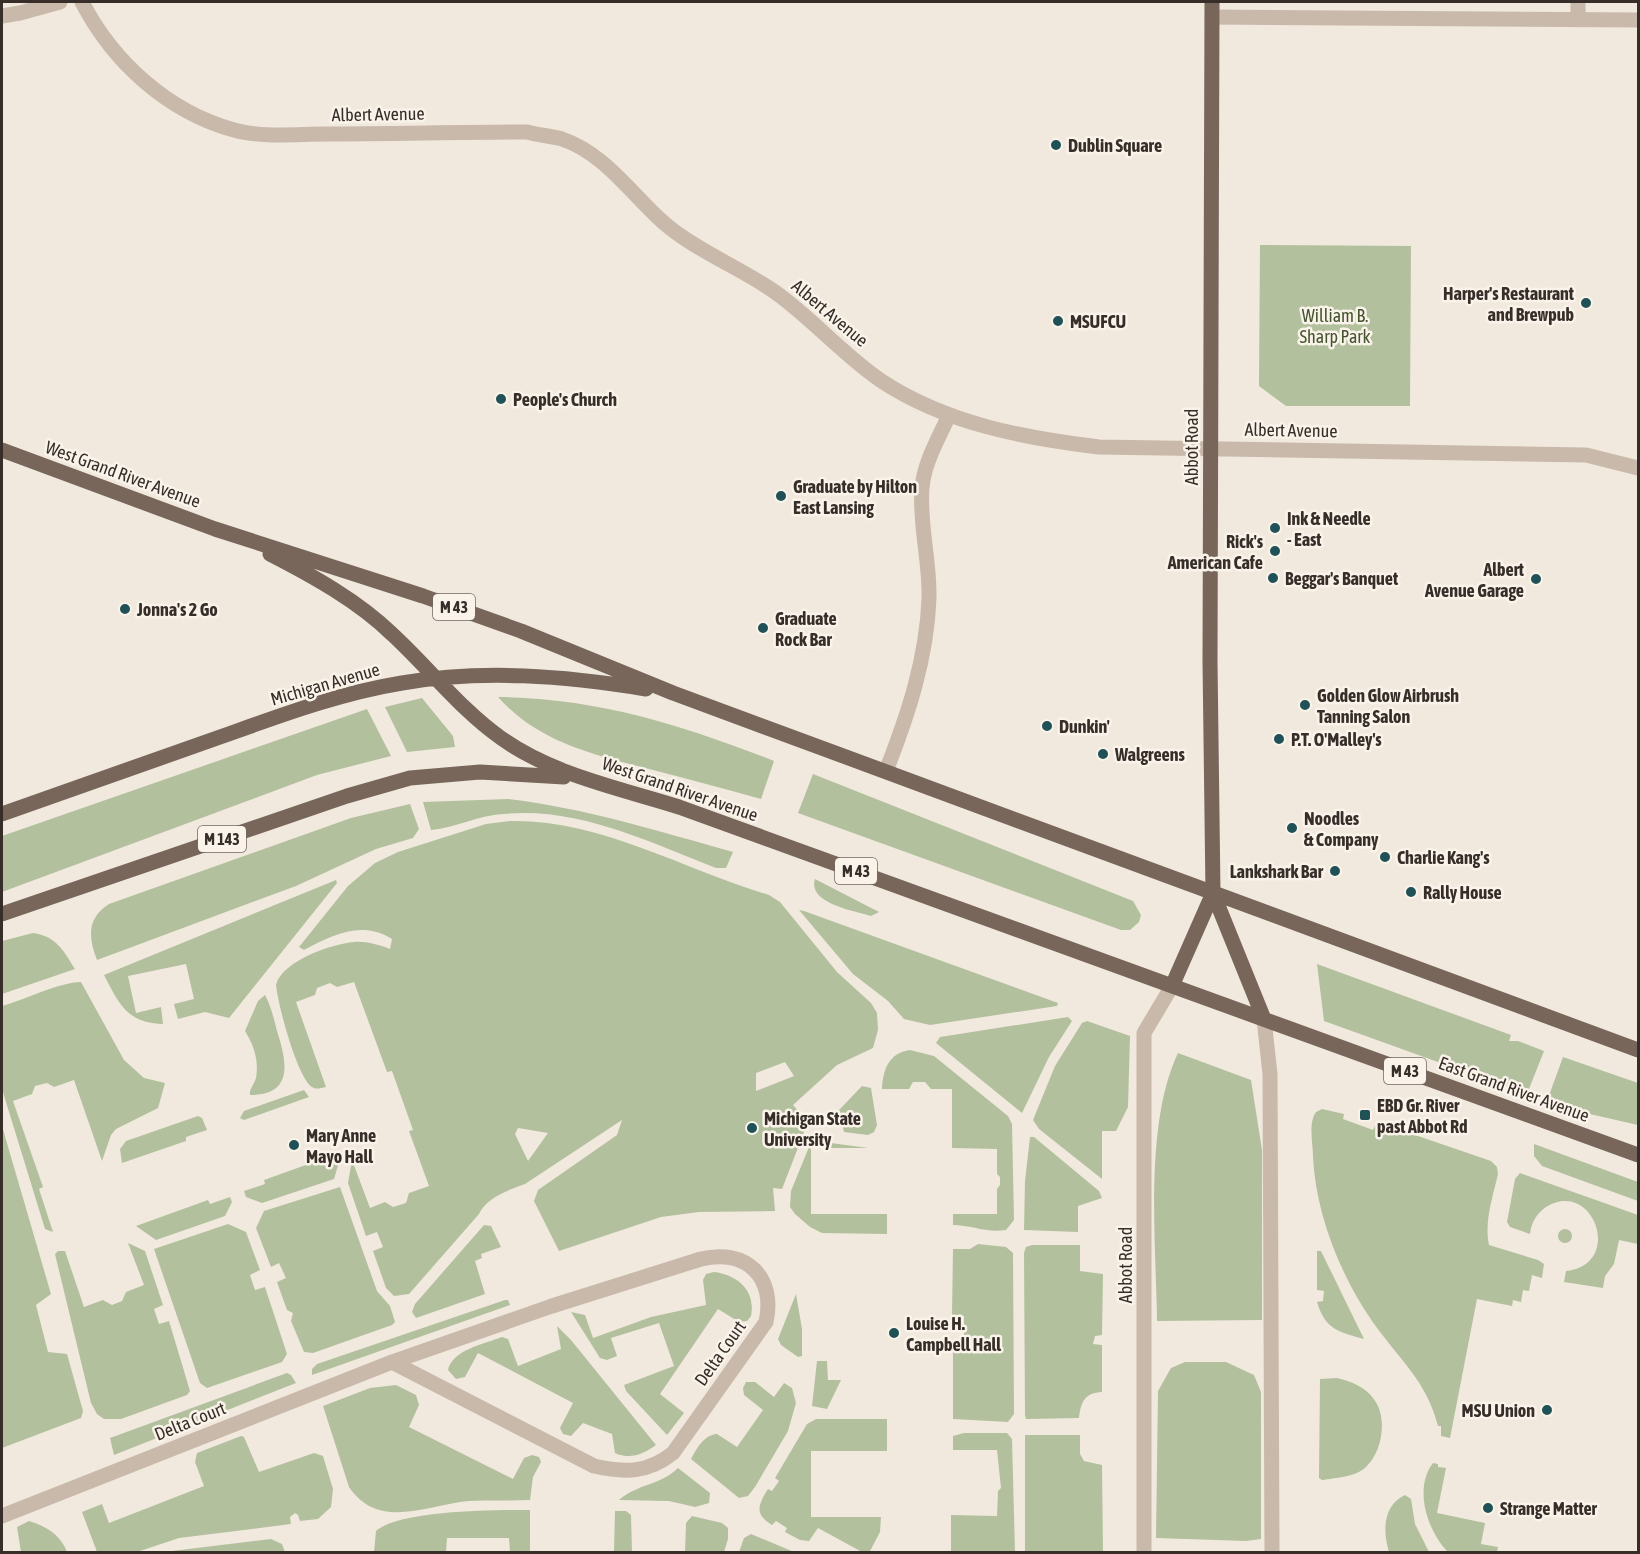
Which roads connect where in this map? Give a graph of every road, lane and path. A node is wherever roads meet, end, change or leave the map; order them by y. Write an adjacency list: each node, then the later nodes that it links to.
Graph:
1 (60, 2): 5 (street)
2 (82, 2): 9 (street, Albert Avenue)
3 (1212, 2): 6 (main road, Abbot Road)
4 (1578, 2): 7 (street)
5 (2, 16)
6 (1212, 17): 7 (street); 10 (main road, Abbot Road)
7 (1578, 20): 8 (street)
8 (1638, 20)
9 (949, 415): 10 (street, Albert Avenue); 16 (street)
10 (1211, 449): 12 (street, Albert Avenue); 19 (main road, Abbot Road)
11 (2, 450): 13 (main road, West Grand River Avenue / M 43)
12 (1638, 468)
13 (230, 534): 14 (main road, West Grand River Avenue / M 43); 15 (main road, West Grand River Avenue / M 43)
14 (437, 679): 15 (main road, Michigan Avenue); 17 (main road, West Grand River Avenue / M 43); 18 (main road, Michigan Avenue)
15 (673, 693): 16 (main road, West Grand River Avenue / M 43)
16 (886, 771): 19 (main road, West Grand River Avenue / M 43)
17 (601, 783): 20 (main road, M 143); 21 (main road, West Grand River Avenue / M 43)
18 (2, 813)
19 (1213, 893): 21 (main road); 22 (main road); 23 (main road, M 43)
20 (2, 914)
21 (1172, 986): 22 (main road, East Grand River Avenue / M 43); 27 (street, Abbot Road)
22 (1264, 1019): 24 (main road, East Grand River Avenue / M 43); 28 (street)
23 (1638, 1050)
24 (1638, 1155)
25 (392, 1362): 25 (street, Delta Court); 26 (street, Delta Court)
26 (2, 1516)
27 (1144, 1552)
28 (1272, 1552)

